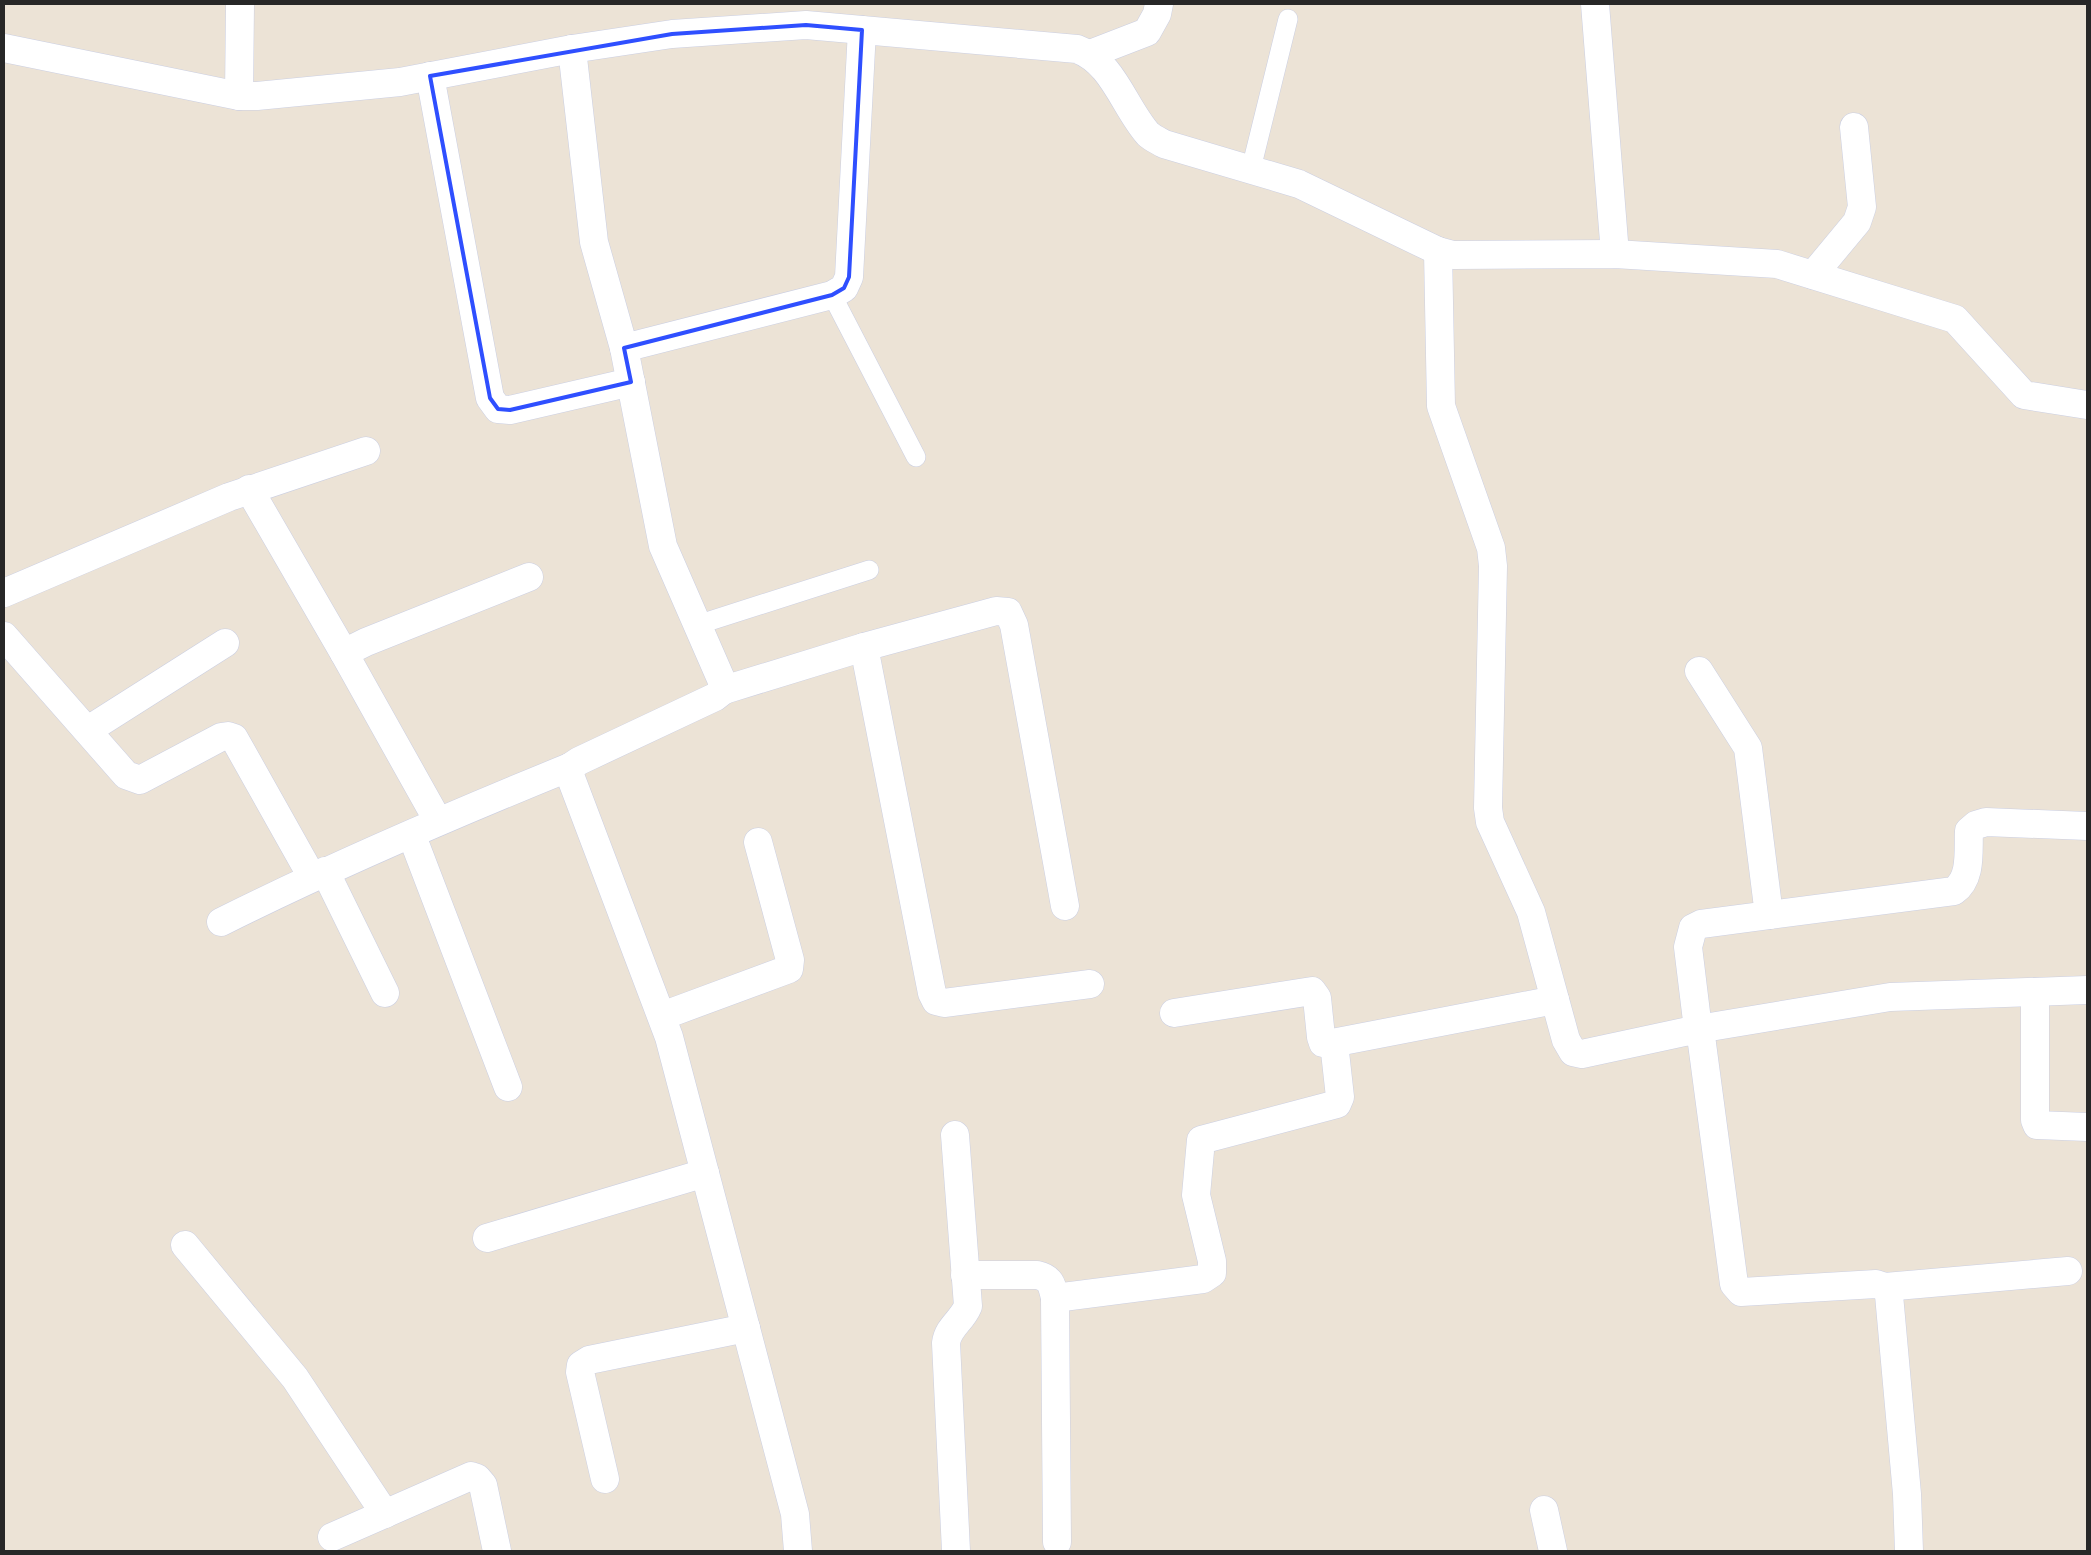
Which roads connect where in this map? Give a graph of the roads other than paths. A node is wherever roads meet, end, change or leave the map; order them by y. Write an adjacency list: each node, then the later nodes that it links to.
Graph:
1 (240, 4): 11 (street)
2 (1159, 4): 9 (street)
3 (1595, 4): 15 (street)
4 (806, 14): 6 (street); 8 (street)
5 (1288, 19): 13 (lane)
6 (862, 30): 9 (street); 17 (street)
7 (4, 48): 11 (street)
8 (572, 49): 10 (street); 18 (street)
9 (1090, 54): 13 (street)
10 (430, 76): 11 (street); 19 (street)
11 (240, 96)
12 (1854, 127): 16 (street)
13 (1251, 169): 14 (street)
14 (1438, 251): 15 (street); 48 (street)
15 (1615, 254): 16 (street)
16 (1813, 275): 20 (street)
17 (832, 295): 18 (street); 22 (lane)
18 (624, 348): 19 (street)
19 (631, 382): 27 (street)
20 (2087, 405)
21 (366, 451): 23 (street)
22 (916, 457)
23 (248, 489): 26 (street); 31 (street)
24 (869, 570): 27 (lane)
25 (530, 576): 31 (street)
26 (4, 593)
27 (697, 625): 33 (street)
28 (4, 636): 34 (street)
29 (225, 643): 34 (street)
30 (864, 647): 33 (street); 41 (street); 44 (street)
31 (344, 653): 36 (street)
32 (1699, 671): 42 (street)
33 (724, 690): 35 (street)
34 (88, 730): 40 (street)
35 (570, 767): 36 (street); 50 (street)
36 (438, 821): 38 (street)
37 (2087, 826): 42 (street)
38 (412, 836): 40 (street); 53 (street)
39 (758, 842): 50 (street)
40 (318, 874): 43 (street); 47 (street)
41 (1065, 906)
42 (1769, 915): 51 (street)
43 (221, 922)
44 (1090, 984)
45 (2087, 990): 46 (street)
46 (2035, 992): 51 (street); 54 (street)
47 (385, 993)
48 (1556, 1000): 51 (street); 52 (street)
49 (1174, 1014): 52 (street)
50 (662, 1016): 56 (street)
51 (1698, 1029): 61 (street)
52 (1334, 1043): 62 (street)
53 (508, 1087)
54 (2087, 1127)
55 (955, 1135): 60 (street)
56 (705, 1172): 57 (street); 63 (street)
57 (487, 1238)
58 (185, 1245): 66 (street)
59 (2068, 1271): 61 (street)
60 (965, 1275): 62 (street); 71 (street)
61 (1885, 1287): 73 (street)
62 (1055, 1298): 68 (street)
63 (746, 1328): 64 (street); 70 (street)
64 (605, 1479)
65 (1544, 1510): 72 (street)
66 (385, 1514): 67 (street); 69 (street)
67 (332, 1537)
68 (1057, 1542)
69 (497, 1551)
70 (798, 1551)
71 (956, 1551)
72 (1552, 1551)
73 (1909, 1551)

